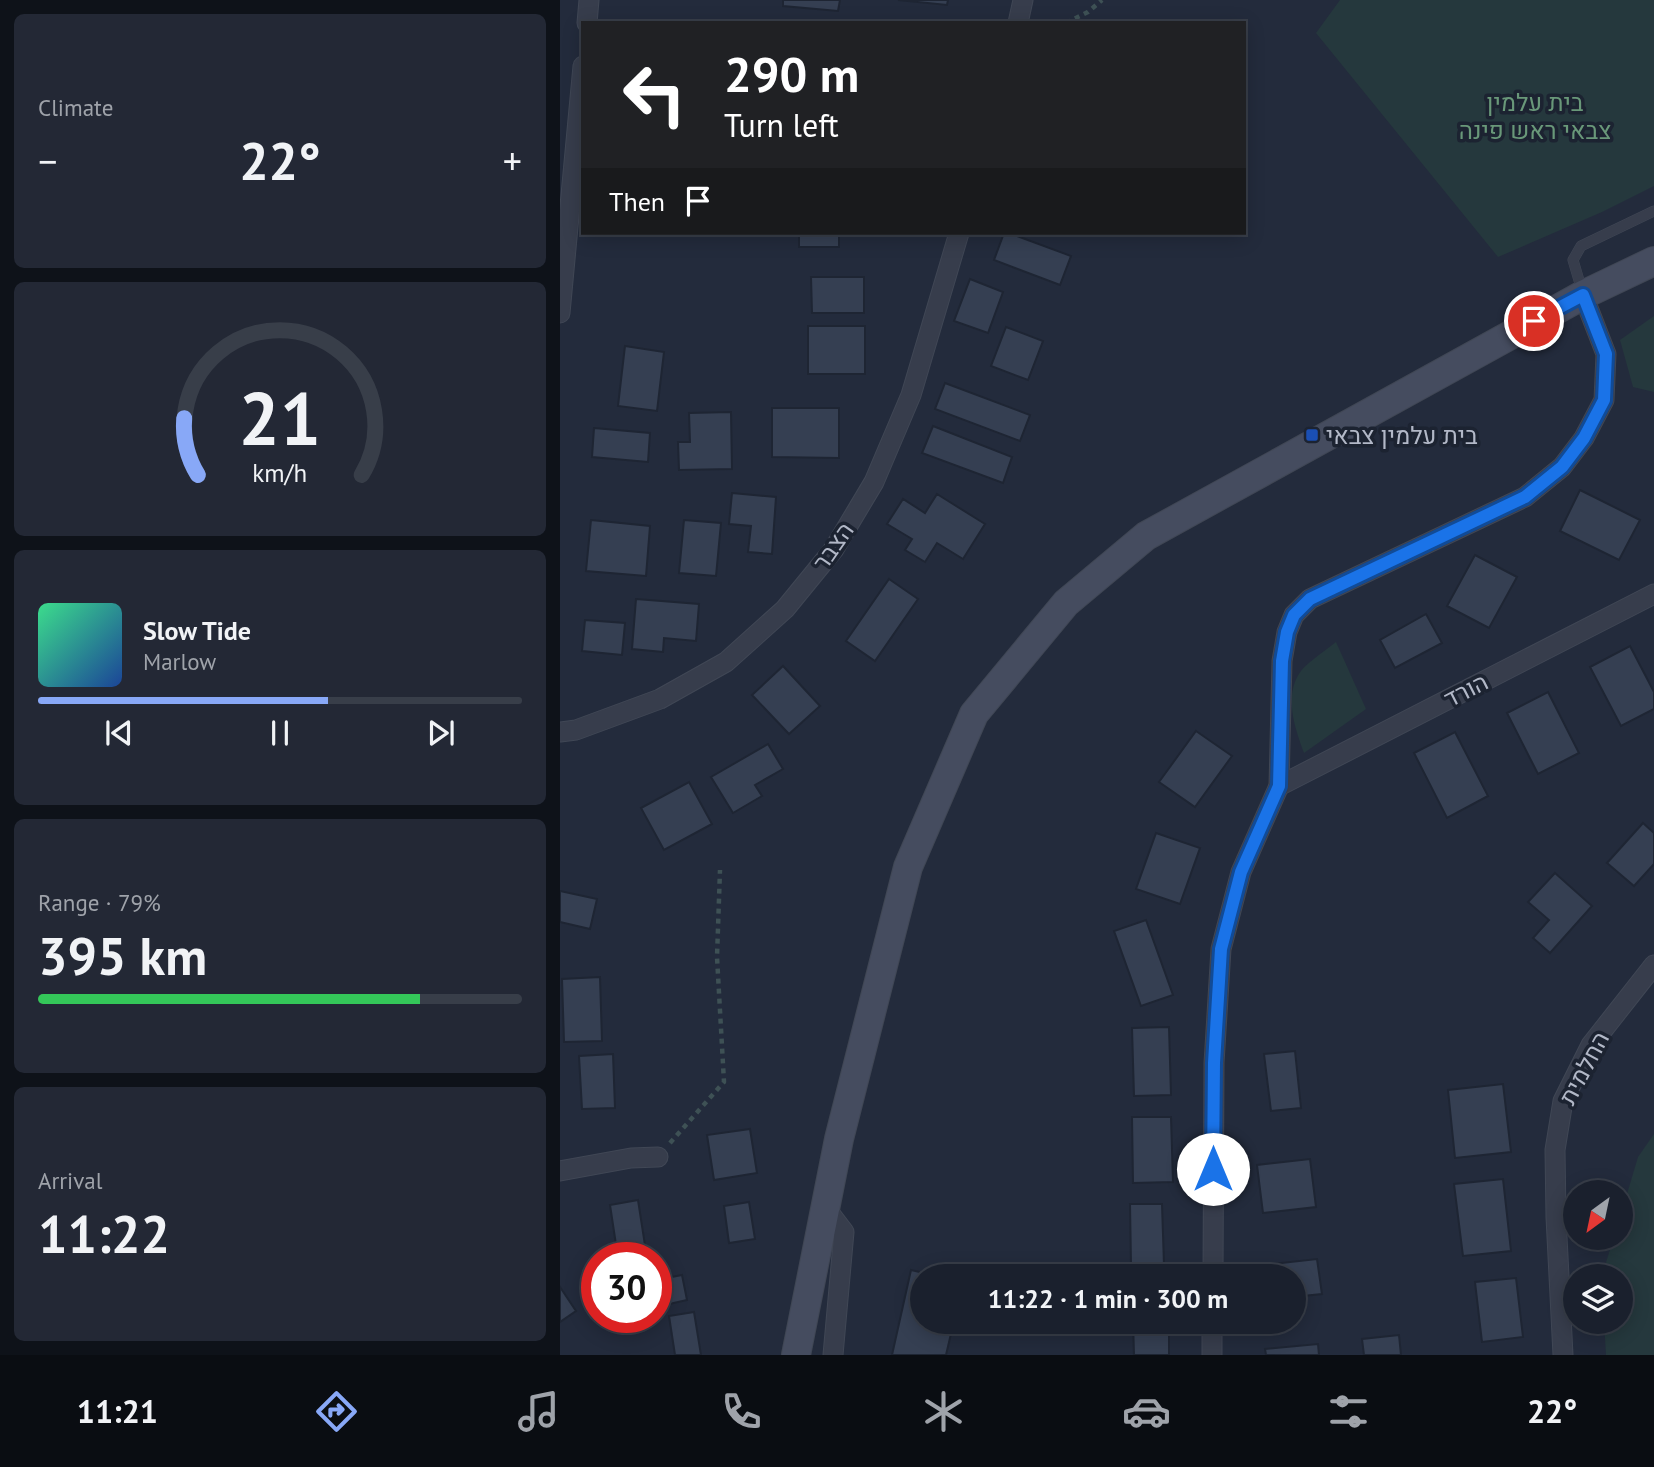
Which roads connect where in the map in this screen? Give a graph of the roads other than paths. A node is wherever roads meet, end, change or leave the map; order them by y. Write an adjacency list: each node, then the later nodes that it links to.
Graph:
1 (589, 0): 3 (street)
2 (1023, 0): 4 (street)
3 (587, 21)
4 (1018, 21)
5 (581, 87): 10 (street)
6 (1654, 211): 9 (lane)
7 (958, 235): 12 (street, הצבר)
8 (1654, 261): 9 (main road)
9 (1583, 295): 13 (street); 17 (main road)
10 (560, 313)
11 (1654, 594): 13 (street, הורד)
12 (560, 732)
13 (1279, 786): 18 (street)
14 (1654, 965): 23 (street, החלמית)
15 (657, 1157): 16 (street)
16 (560, 1171)
17 (825, 1207): 20 (main road); 21 (street)
18 (1213, 1264)
19 (1212, 1334): 22 (street)
20 (796, 1355)
21 (833, 1355)
22 (1212, 1355)
23 (1563, 1355)

